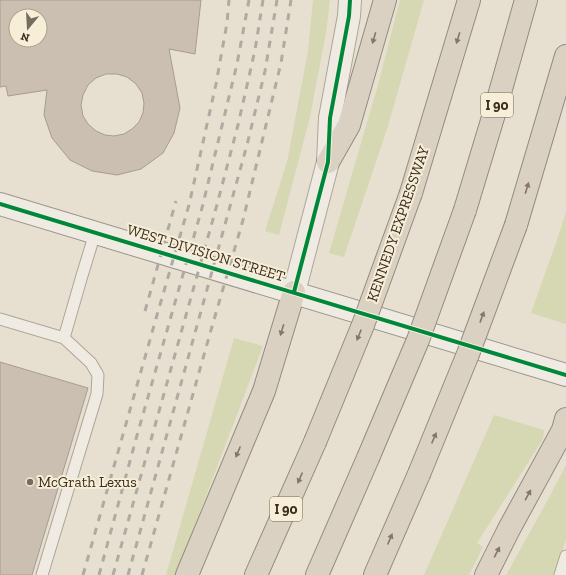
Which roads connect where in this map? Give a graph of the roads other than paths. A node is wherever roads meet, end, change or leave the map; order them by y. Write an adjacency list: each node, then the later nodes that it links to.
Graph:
1 (350, 0): 6 (main road)
2 (385, 0): 6 (highway, one-way to 6)
3 (469, 0): 17 (highway, KENNEDY EXPRESSWAY / I 90, one-way to 17, bridge)
4 (526, 0): 18 (highway, I 90, bridge)
5 (566, 56): 19 (highway, one-way to 5, bridge)
6 (328, 162): 9 (main road)
7 (0, 204): 8 (main road, WEST DIVISION STREET)
8 (95, 232): 9 (main road, WEST DIVISION STREET); 11 (lane)
9 (294, 292): 12 (main road, WEST DIVISION STREET); 16 (highway, one-way to 16)
10 (0, 319): 11 (lane)
11 (64, 338): 15 (lane)
12 (566, 375)
13 (566, 419): 20 (highway, one-way to 13)
14 (566, 556): 21 (lane)
15 (42, 575)
16 (187, 575)
17 (256, 575)
18 (317, 575)
19 (375, 575)
20 (486, 575)
21 (560, 575)

